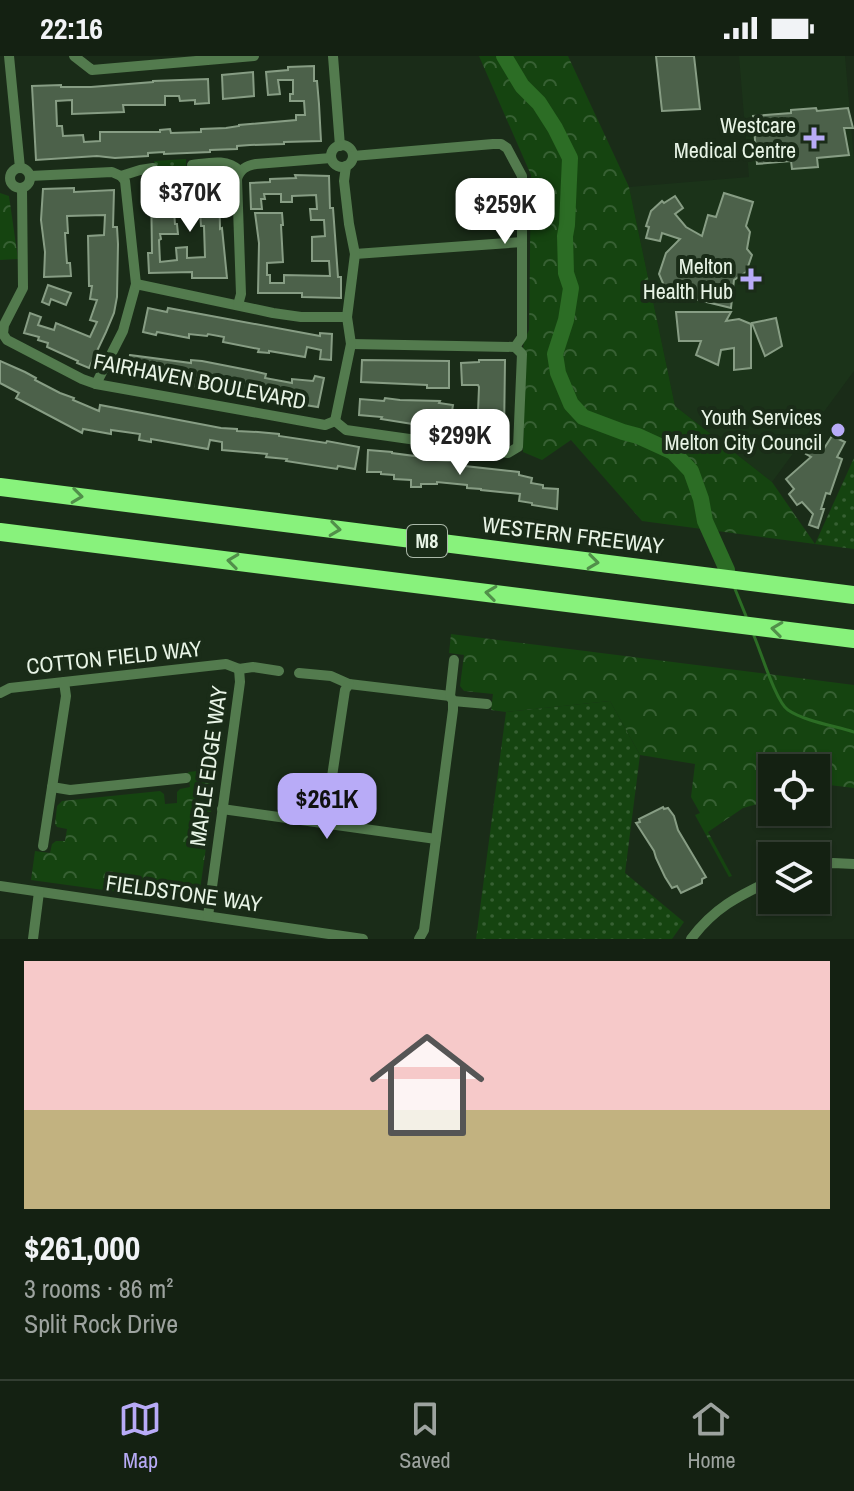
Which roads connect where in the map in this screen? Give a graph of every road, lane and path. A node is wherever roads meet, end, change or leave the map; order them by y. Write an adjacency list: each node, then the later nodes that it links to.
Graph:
1 (9, 56): 10 (street)
2 (74, 56): 3 (street)
3 (254, 56)
4 (333, 56): 5 (street)
5 (340, 146): 6 (street); 7 (street)
6 (353, 156): 9 (street); 17 (street)
7 (331, 158): 9 (street); 12 (street)
8 (192, 165): 12 (street)
9 (346, 166): 18 (street, FAIRHAVEN BOULEVARD)
10 (20, 168): 13 (street); 15 (street)
11 (153, 168): 14 (street)
12 (240, 171): 20 (street)
13 (30, 176): 14 (street); 16 (street)
14 (121, 176): 19 (street)
15 (5, 180): 16 (street)
16 (22, 188): 22 (street, FAIRHAVEN BOULEVARD)
17 (522, 242): 18 (street); 24 (street)
18 (355, 254): 21 (street, FAIRHAVEN BOULEVARD)
19 (136, 284): 20 (street); 25 (street)
20 (238, 305): 21 (street)
21 (347, 317): 23 (street, FAIRHAVEN BOULEVARD)
22 (2, 334): 25 (street, FAIRHAVEN BOULEVARD)
23 (351, 344): 24 (street); 26 (street, FAIRHAVEN BOULEVARD)
24 (515, 347): 26 (street)
25 (96, 384): 26 (street, FAIRHAVEN BOULEVARD)
26 (335, 421)
27 (0, 487): 29 (highway, WESTERN FREEWAY / M8, one-way to 29)
28 (0, 532): 30 (highway, M8, one-way to 28)
29 (854, 595)
30 (854, 639)
31 (454, 660): 38 (street)
32 (239, 669): 33 (street, COTTON FIELD WAY); 35 (street, COTTON FIELD WAY); 42 (street, MAPLE EDGE WAY)
33 (279, 671)
34 (299, 673): 36 (street)
35 (64, 682): 37 (street, COTTON FIELD WAY); 41 (street)
36 (349, 684): 38 (street); 43 (street)
37 (0, 693)
38 (452, 698): 39 (street); 44 (street)
39 (487, 704)
40 (186, 778): 41 (street)
41 (52, 787): 45 (street)
42 (222, 809): 43 (street); 51 (street, MAPLE EDGE WAY)
43 (325, 823): 44 (street)
44 (436, 839): 54 (street)
45 (43, 846)
46 (830, 864): 47 (street)
47 (854, 864)
48 (0, 886): 50 (street, FIELDSTONE WAY)
49 (758, 887): 55 (street)
50 (39, 892): 51 (street, FIELDSTONE WAY); 52 (street)
51 (208, 916): 53 (street, FIELDSTONE WAY)
52 (33, 939)
53 (363, 939)
54 (419, 939)
55 (691, 939)

